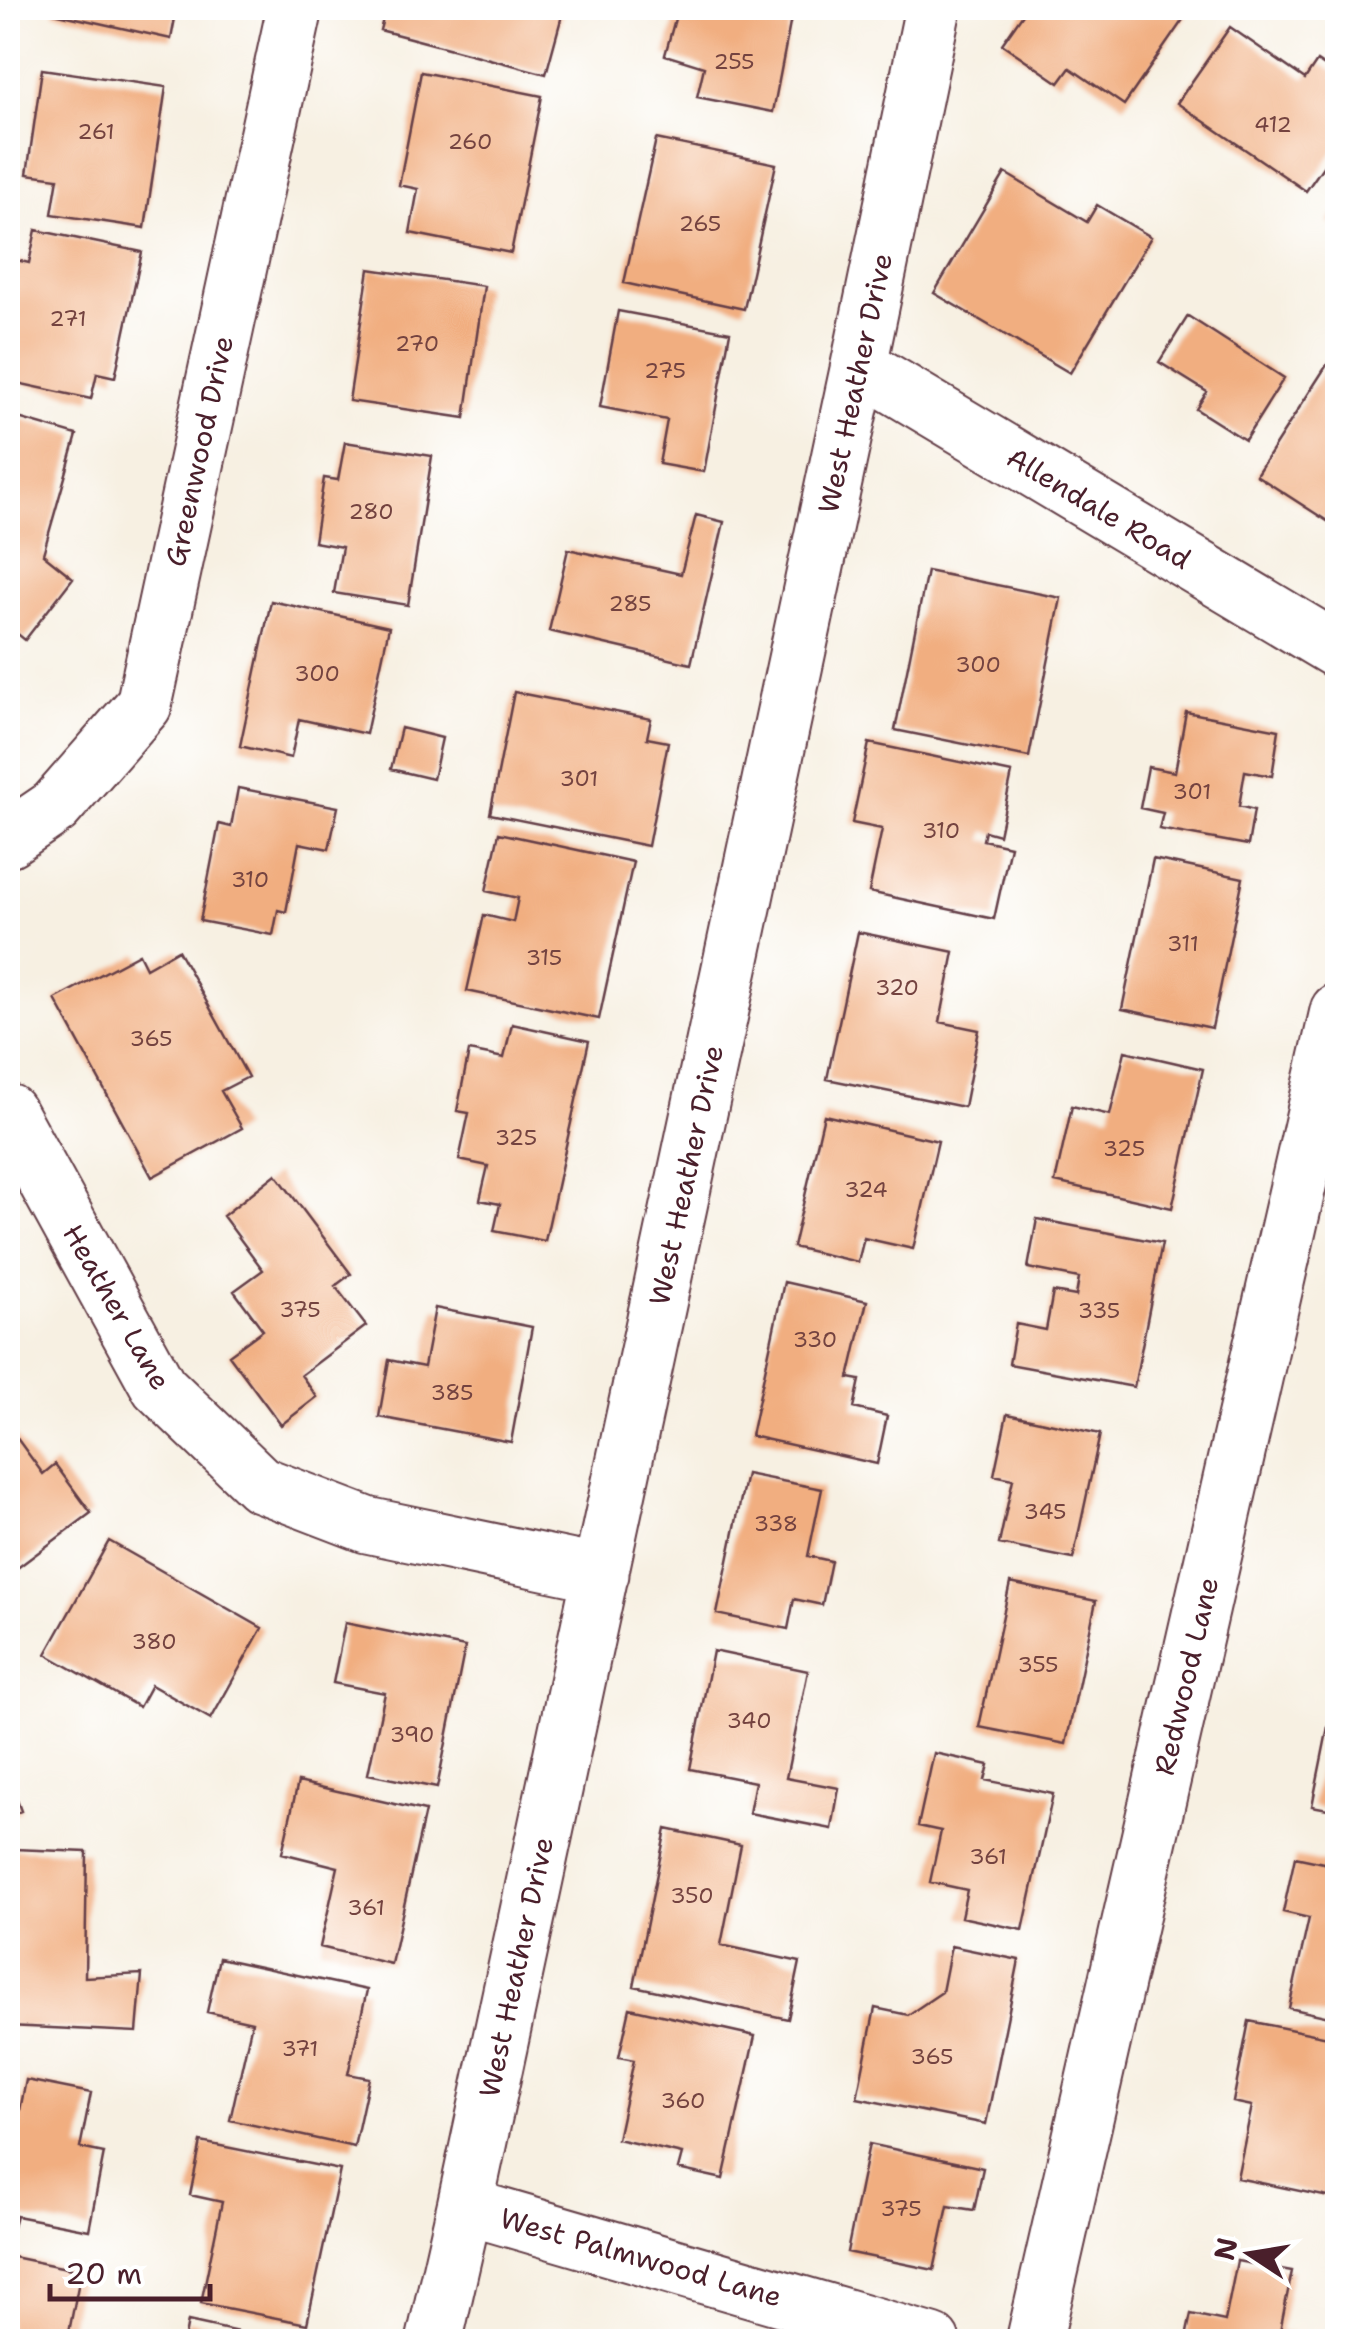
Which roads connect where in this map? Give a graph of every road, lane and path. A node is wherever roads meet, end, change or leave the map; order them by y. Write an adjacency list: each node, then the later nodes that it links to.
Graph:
1 (295, 8): 5 (street, Greenwood Drive)
2 (933, 8): 3 (street, West Heather Drive)
3 (860, 365): 4 (street, Allendale Road); 8 (street, West Heather Drive)
4 (1338, 652)
5 (8, 839)
6 (1338, 1010): 12 (street, Redwood Lane)
7 (8, 1112): 8 (street, Heather Lane)
8 (600, 1574): 9 (street, West Heather Drive)
9 (465, 2206): 10 (street, West Heather Drive); 11 (street, West Palmwood Lane)
10 (434, 2342)
11 (932, 2342)
12 (1034, 2342)

